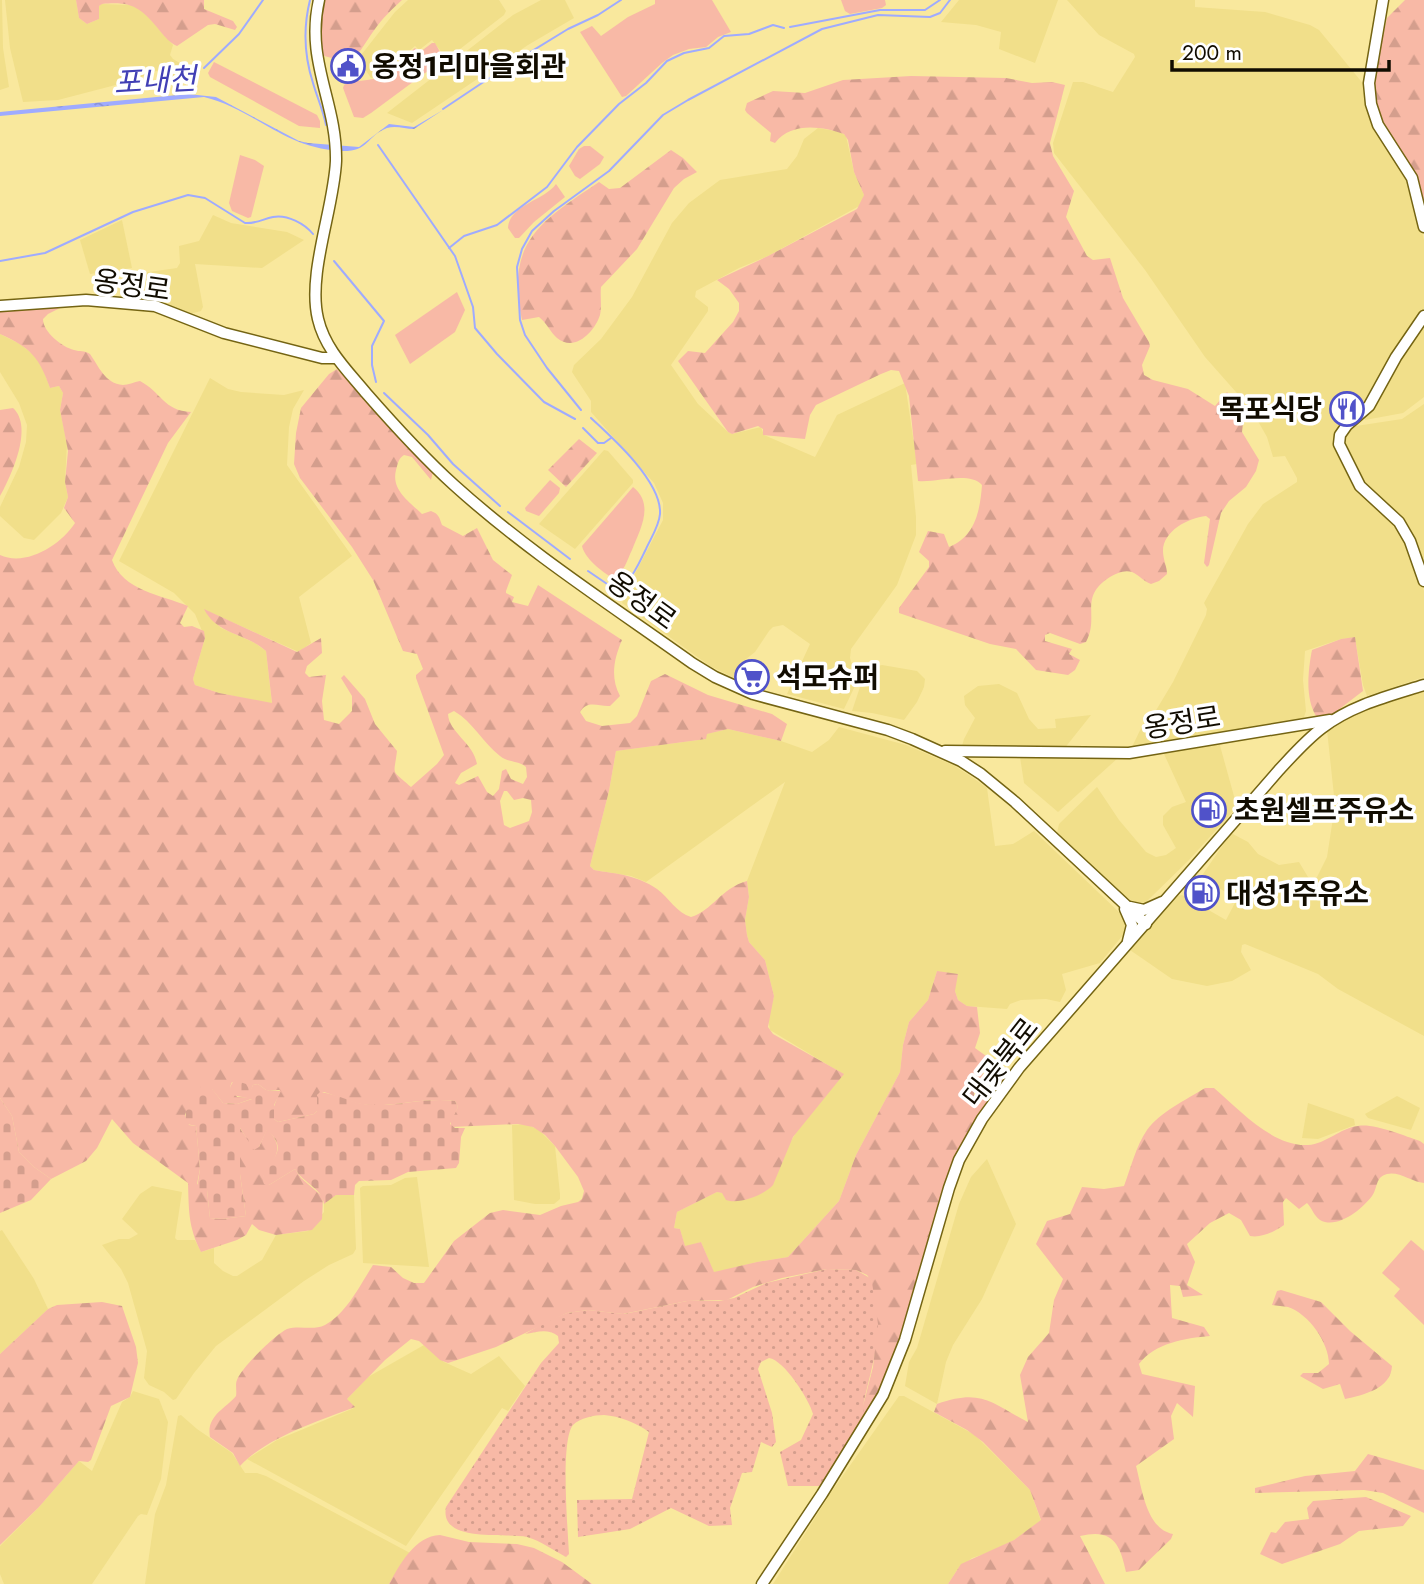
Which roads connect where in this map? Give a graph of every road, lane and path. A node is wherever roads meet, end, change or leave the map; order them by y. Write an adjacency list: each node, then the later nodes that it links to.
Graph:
1 (319, 0): 6 (street)
2 (1383, 0): 3 (street)
3 (1424, 227)
4 (0, 306): 6 (street, 옹정로)
5 (1424, 316): 7 (street)
6 (337, 358): 10 (street, 옹정로)
7 (1424, 581)
8 (1424, 685): 9 (street, 대곶북로)
9 (1334, 720): 10 (street, 옹정로); 11 (street, 대곶북로)
10 (940, 751): 12 (street)
11 (1171, 896): 12 (street); 13 (street, 대곶북로)
12 (1122, 902): 13 (street); 14 (street)
13 (1146, 925): 14 (street, 대곶북로)
14 (1125, 947): 15 (street, 대곶북로)
15 (762, 1584)

